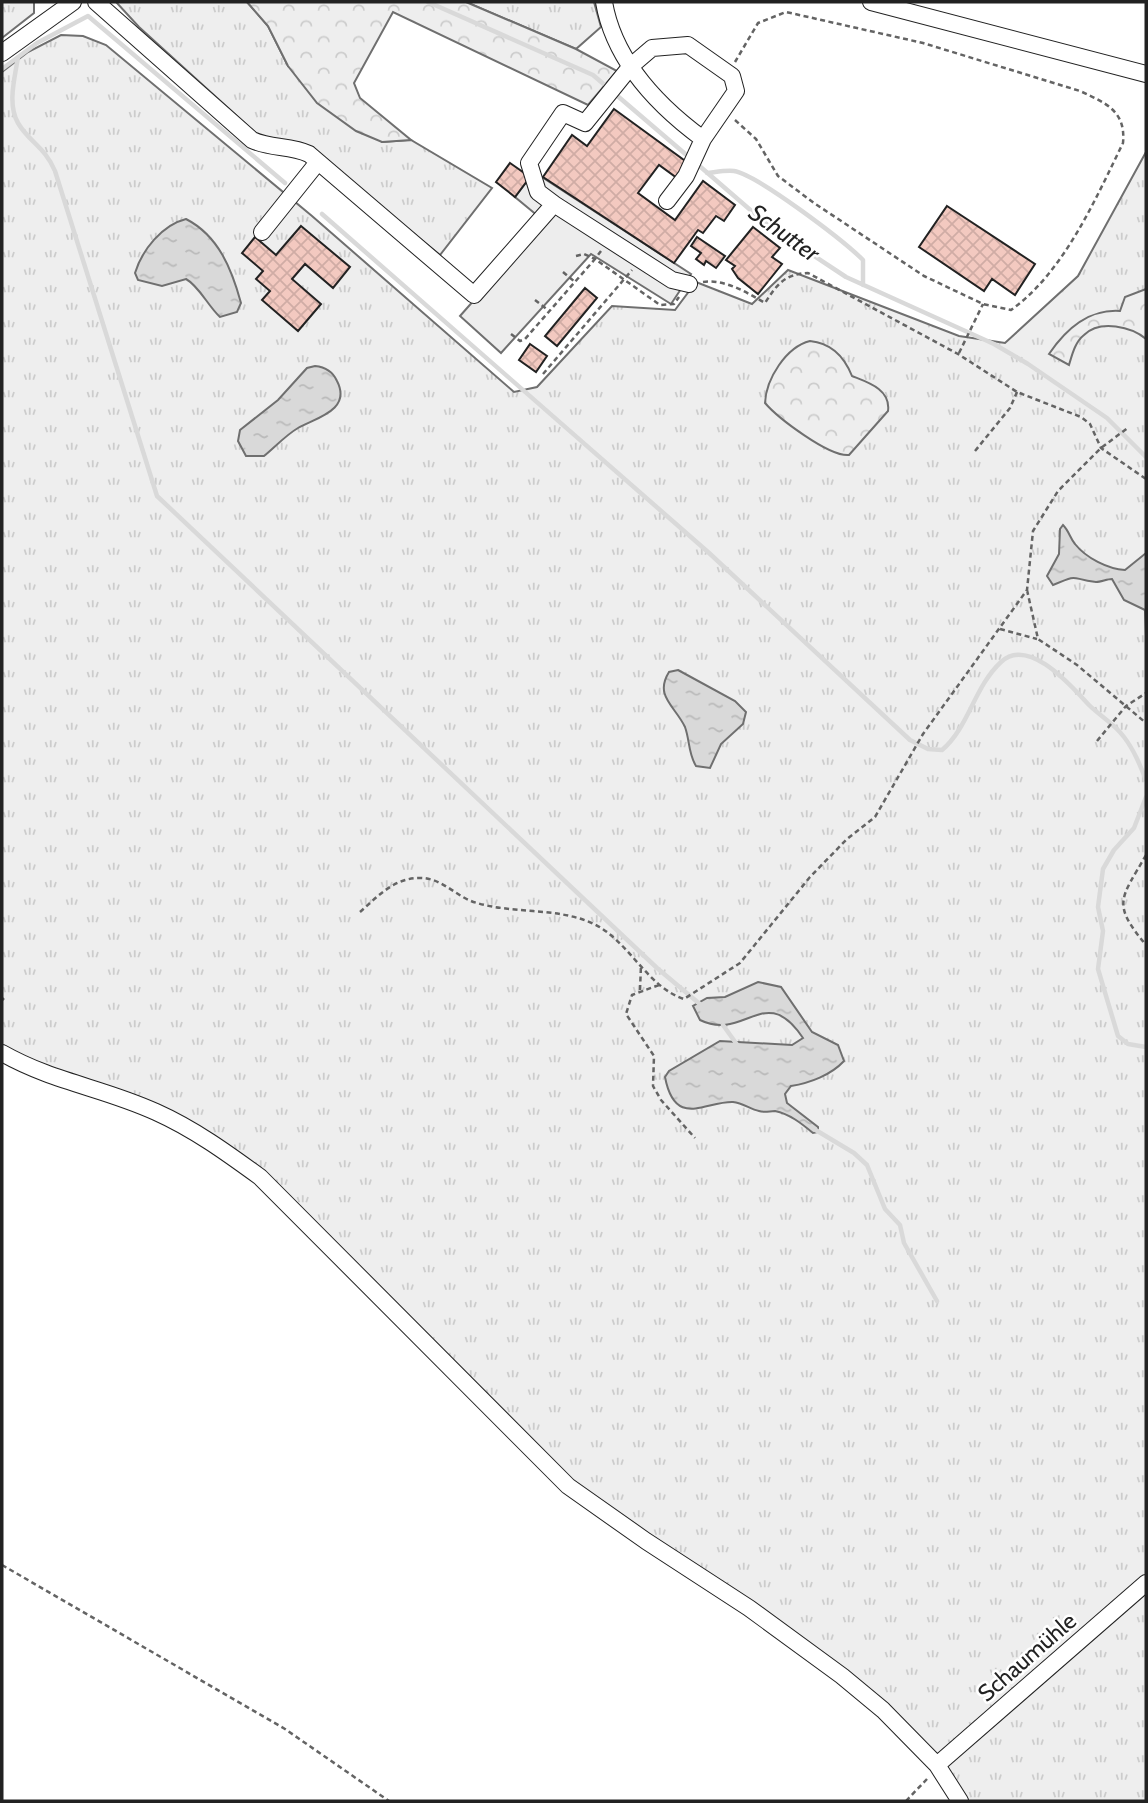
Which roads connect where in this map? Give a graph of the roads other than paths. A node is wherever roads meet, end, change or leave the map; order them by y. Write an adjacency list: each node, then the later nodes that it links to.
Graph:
1 (41, 2): 6 (street)
2 (73, 2): 6 (street)
3 (96, 2): 11 (street)
4 (604, 2): 8 (street)
5 (871, 2): 9 (street)
6 (51, 15): 7 (street)
7 (2, 52)
8 (631, 66): 10 (street); 10 (street); 13 (street)
9 (1146, 74)
10 (704, 139): 12 (street)
11 (318, 162): 13 (street); 14 (street)
12 (667, 201)
13 (554, 204): 15 (street)
14 (262, 232)
15 (689, 284)
16 (2, 1053): 18 (street)
17 (1146, 1583): 18 (street, Schaumühle)
18 (937, 1765): 19 (street)
19 (960, 1801)

